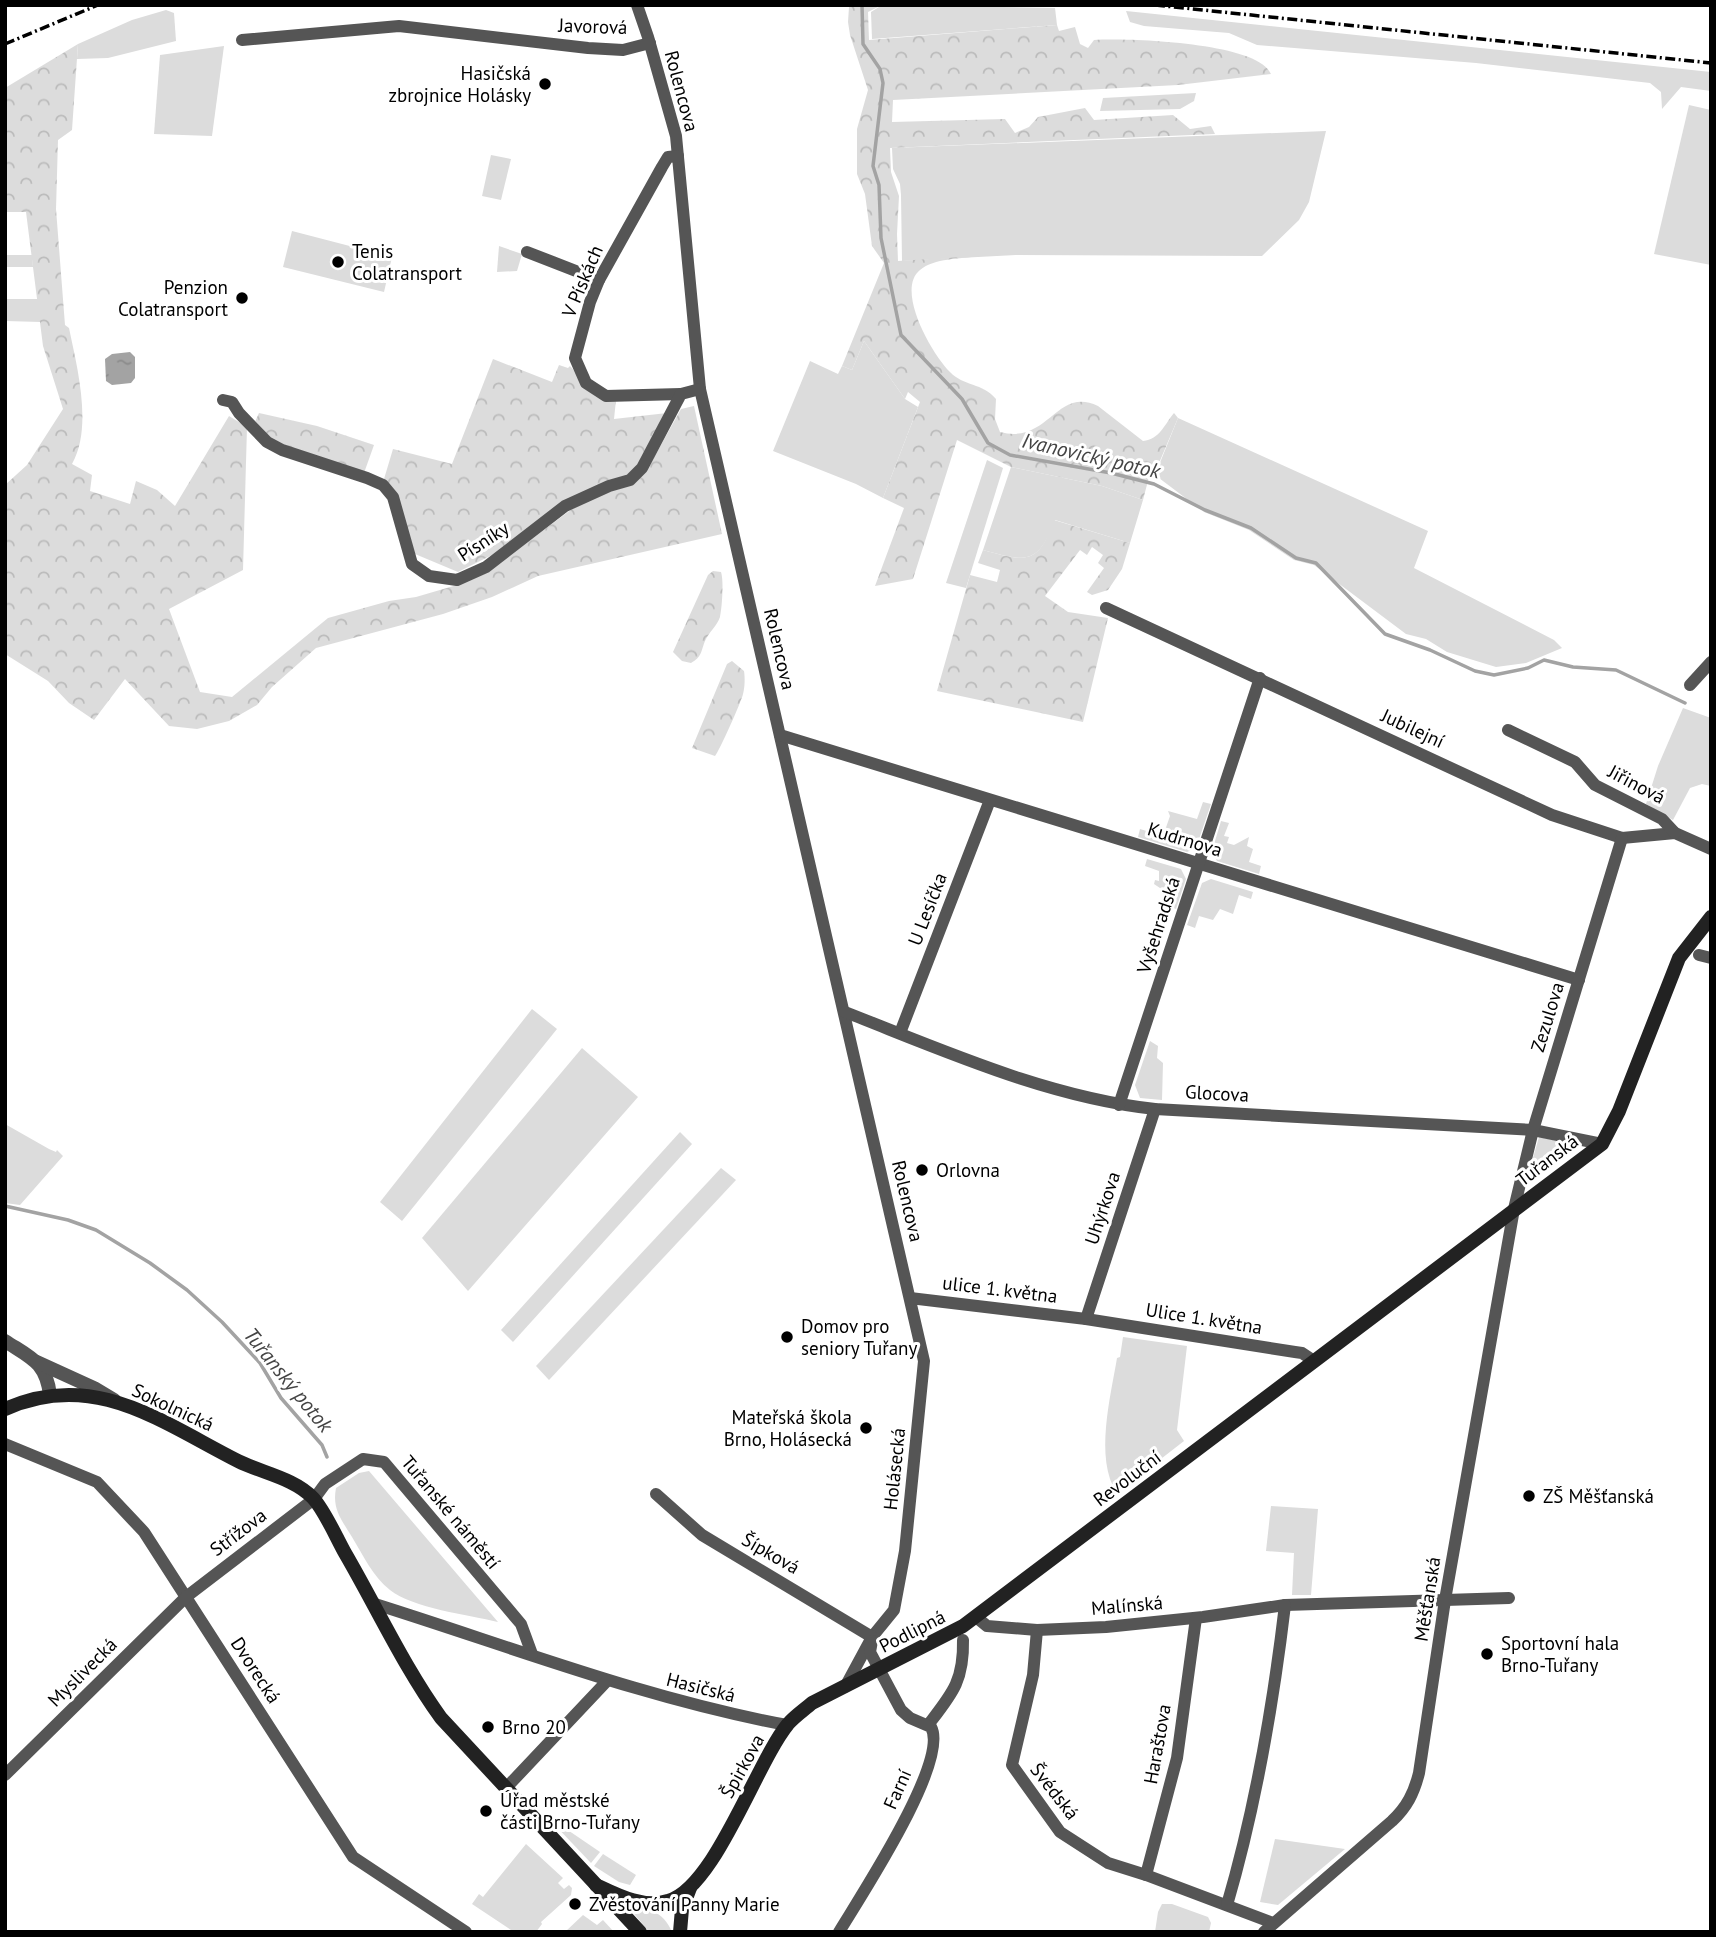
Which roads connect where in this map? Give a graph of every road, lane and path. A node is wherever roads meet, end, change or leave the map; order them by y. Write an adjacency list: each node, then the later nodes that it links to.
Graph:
1 (637, 5): 3 (street, Rolencova)
2 (242, 40): 3 (street, Javorová)
3 (650, 43): 4 (street, Rolencova)
4 (678, 156): 6 (street, V Pískách); 7 (street, Rolencova)
5 (527, 251): 6 (street)
6 (600, 280): 8 (street, V Pískách)
7 (700, 389): 8 (street); 15 (street, Rolencova)
8 (681, 394): 9 (street, Písníky)
9 (223, 400)
10 (1106, 608): 12 (street, Jubilejní)
11 (1711, 662): 13 (street)
12 (1260, 678): 18 (street, Jubilejní); 20 (street, Vyšehradská)
13 (1690, 685)
14 (1507, 730): 17 (street, Jiřinová)
15 (780, 735): 16 (street, Kudrnova); 23 (street, Rolencova)
16 (990, 800): 20 (street, Kudrnova); 24 (street, U Lesíčka)
17 (1675, 833): 18 (street, Jubilejní); 19 (street, Jubilejní)
18 (1622, 838): 22 (street, Zezulova)
19 (1711, 849)
20 (1199, 864): 22 (street, Kudrnova); 25 (street, Vyšehradská)
21 (1709, 923): 28 (main road, Tuřanská)
22 (1579, 980): 27 (street, Zezulova)
23 (845, 1012): 24 (street, Glocova); 30 (street, Rolencova)
24 (900, 1033): 25 (street, Glocova)
25 (1119, 1105): 26 (street, Glocova)
26 (1155, 1109): 27 (street, Glocova); 31 (street, Uhýrkova)
27 (1533, 1130): 28 (street, Glocova); 29 (street, Zezulova)
28 (1602, 1144): 29 (main road, Tuřanská)
29 (1514, 1209): 33 (main road, Tuřanská); 43 (street, Měšťanská)
30 (910, 1298): 31 (street, ulice 1. května); 50 (street, Holásecká)
31 (1086, 1319): 33 (street, Ulice 1. května)
32 (5, 1341): 34 (street)
33 (1314, 1361): 46 (main road, Revoluční)
34 (37, 1362): 35 (street); 36 (street)
35 (50, 1395): 36 (main road, Sokolnická); 37 (main road, Sokolnická)
36 (118, 1402): 40 (main road, Sokolnická)
37 (5, 1409)
38 (5, 1444): 41 (street, Dvorecká)
39 (656, 1494): 50 (street, Šípková)
40 (314, 1499): 41 (street, Střížova); 44 (main road); 51 (street, Tuřanské náměstí)
41 (186, 1597): 57 (street, Myslivecká); 64 (street, Dvorecká)
42 (1509, 1598): 43 (street, Malínská)
43 (1446, 1600): 45 (street, Malínská); 63 (street, Měšťanská)
44 (375, 1604): 51 (street); 58 (main road)
45 (1285, 1605): 47 (street, Malínská); 62 (street)
46 (976, 1617): 48 (street, Malínská); 49 (main road, Revoluční)
47 (1196, 1618): 48 (street, Malínská); 59 (street, Haraštova)
48 (1037, 1630): 59 (street, Švédská)
49 (963, 1633): 52 (main road, Podlipná); 56 (street, Podlipná)
50 (872, 1637): 52 (street, Podlipná); 54 (street, Podlipná)
51 (532, 1654): 53 (street)
52 (879, 1669): 54 (main road, Podlipná); 56 (street)
53 (607, 1681): 55 (street, Hasičská); 58 (street)
54 (845, 1687): 55 (main road, Špirkova)
55 (788, 1725): 60 (main road, Špirkova)
56 (929, 1725): 67 (street, Farní)
57 (5, 1775)
58 (506, 1788): 61 (main road)
59 (1146, 1875): 62 (street, Švédská)
60 (692, 1884): 61 (main road); 66 (main road)
61 (596, 1885): 65 (main road)
62 (1227, 1905): 63 (street, Švédská)
63 (1268, 1927)
64 (466, 1932)
65 (640, 1932)
66 (680, 1932)
67 (839, 1932)

